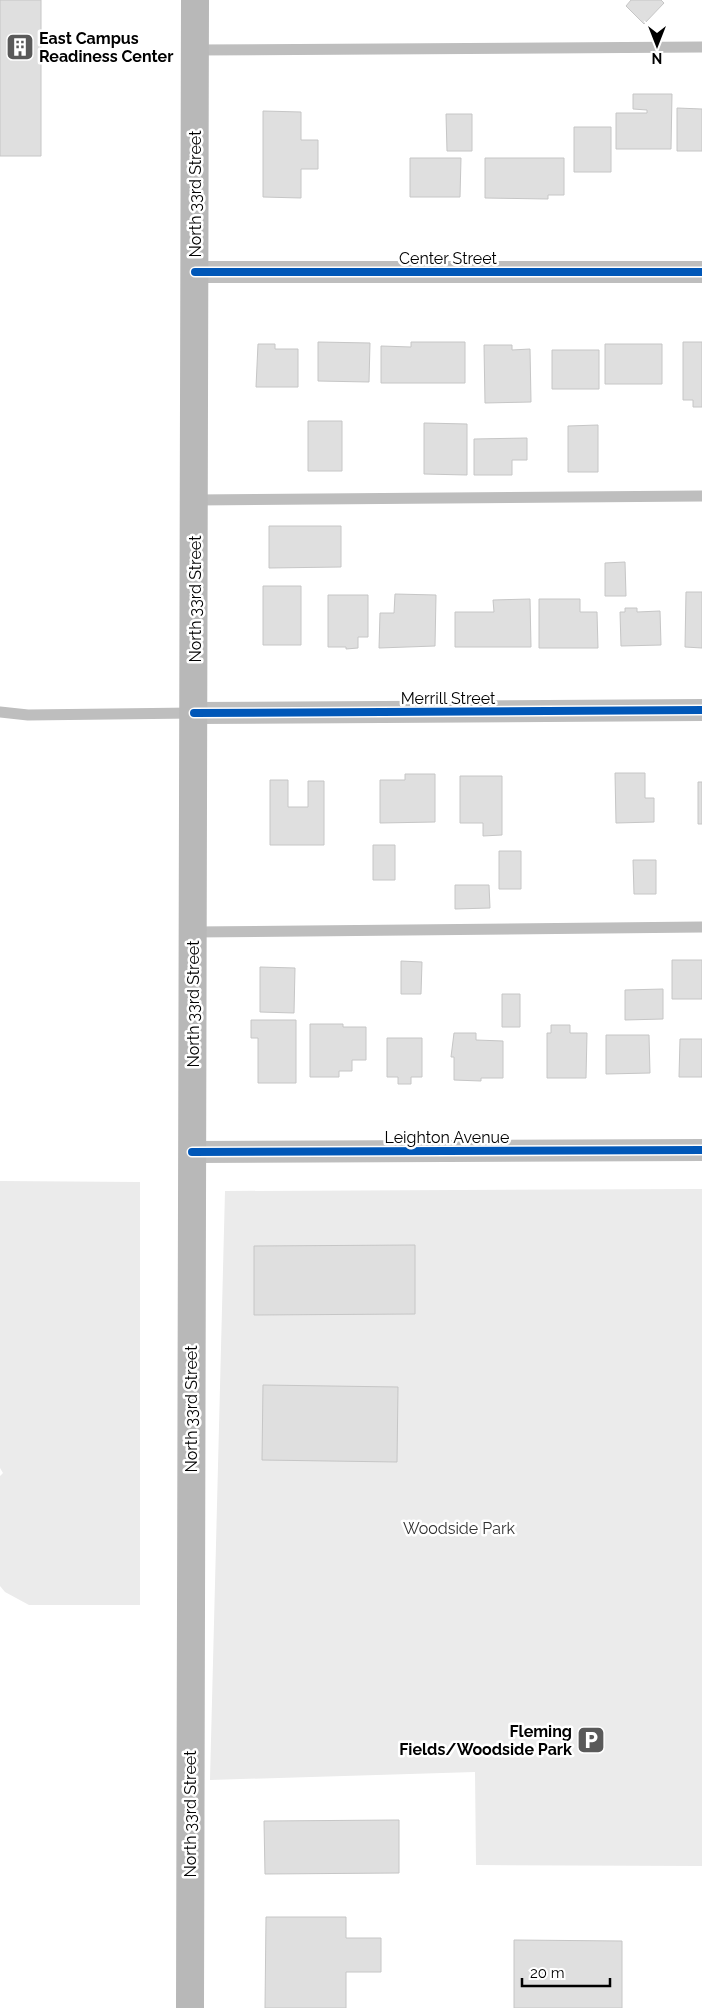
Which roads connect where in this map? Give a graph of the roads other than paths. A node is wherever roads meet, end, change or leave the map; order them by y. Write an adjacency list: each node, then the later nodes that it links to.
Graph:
1 (195, 0): 3 (main road, North 33rd Street)
2 (702, 47): 3 (lane)
3 (195, 50): 4 (main road, North 33rd Street)
4 (195, 272): 5 (street, Center Street); 7 (main road, North 33rd Street)
5 (702, 272)
6 (702, 496): 7 (lane)
7 (195, 500): 10 (main road, North 33rd Street)
8 (702, 710): 10 (street, Merrill Street)
9 (0, 712): 10 (lane)
10 (194, 713): 12 (main road, North 33rd Street)
11 (702, 927): 12 (lane)
12 (194, 932): 14 (main road, North 33rd Street)
13 (702, 1150): 14 (street, Leighton Avenue)
14 (192, 1152): 15 (main road, North 33rd Street)
15 (190, 2008)

